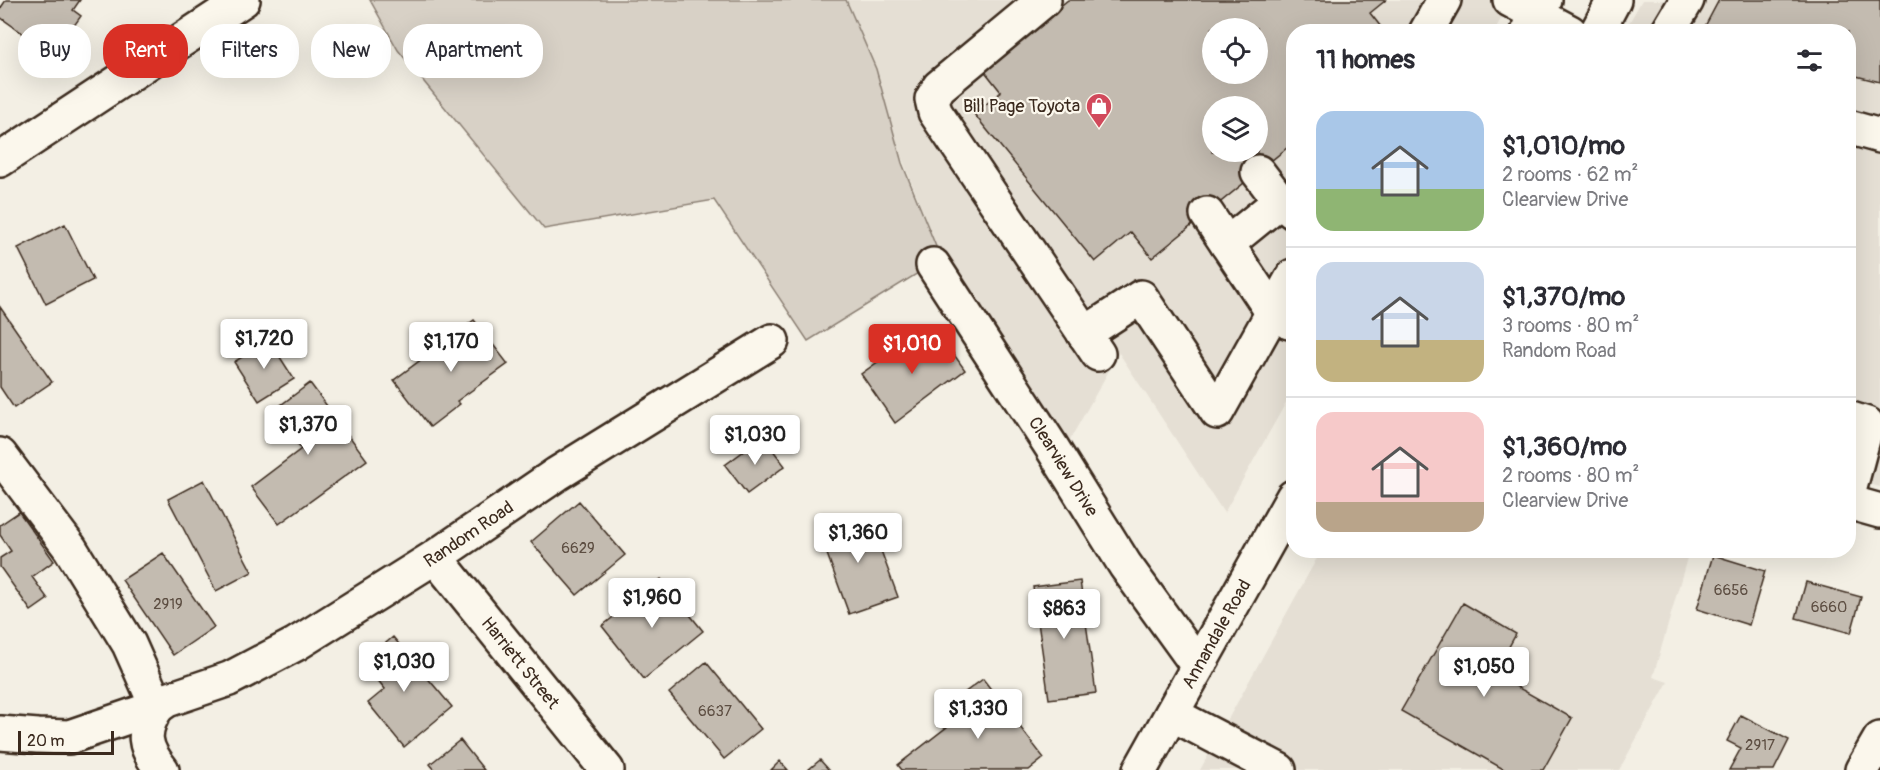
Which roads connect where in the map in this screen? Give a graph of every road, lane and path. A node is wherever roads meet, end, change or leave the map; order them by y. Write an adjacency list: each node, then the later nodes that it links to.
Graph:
1 (243, 0): 13 (street)
2 (1044, 0): 19 (street)
3 (1444, 0): 7 (street)
4 (1614, 0): 9 (street)
5 (1687, 0): 10 (street)
6 (1530, 11): 8 (street)
7 (1430, 24)
8 (1555, 24)
9 (1601, 24)
10 (1673, 24)
11 (1856, 129): 12 (street)
12 (1880, 136)
13 (0, 160)
14 (1258, 172): 15 (street)
15 (1286, 207): 17 (street)
16 (1207, 214): 17 (street)
17 (1227, 244): 19 (street)
18 (933, 265): 26 (street, Clearview Drive)
19 (1283, 319)
20 (772, 341): 25 (street, Random Road)
21 (0, 455): 27 (street)
22 (1856, 504): 24 (street)
23 (1286, 509): 26 (street, Annandale Road)
24 (1880, 511)
25 (435, 557): 27 (street, Random Road); 32 (street, Harriett Street)
26 (1198, 666): 28 (street, Annandale Road)
27 (157, 707): 29 (street, Random Road); 31 (street)
28 (1172, 714): 33 (street, Annandale Road); 34 (street)
29 (0, 733)
30 (1880, 738): 35 (street)
31 (162, 770)
32 (607, 770)
33 (1140, 770)
34 (1279, 770)
35 (1862, 770)

